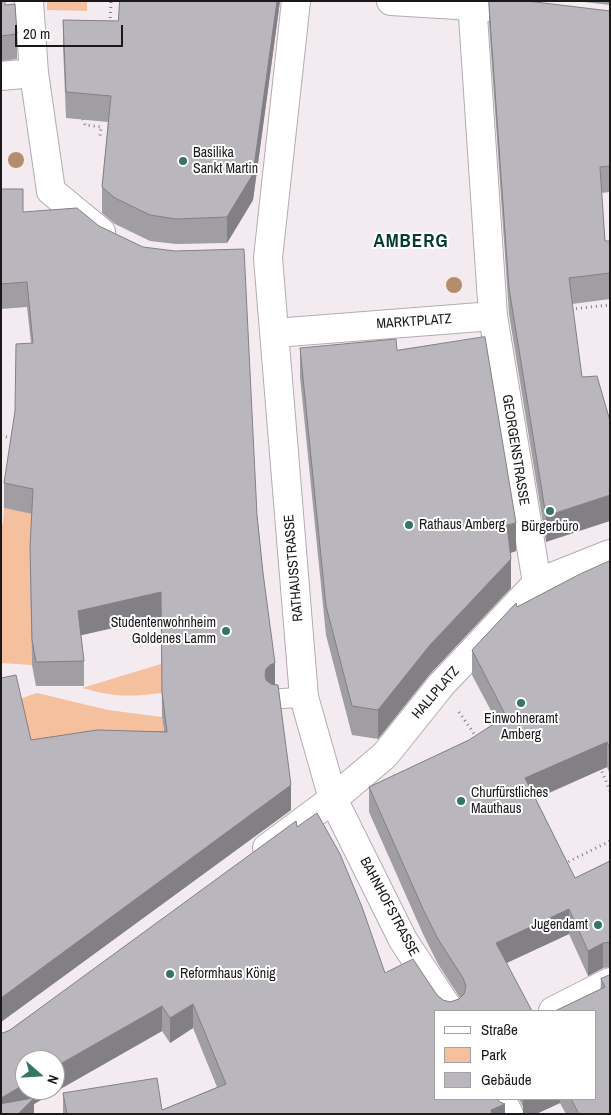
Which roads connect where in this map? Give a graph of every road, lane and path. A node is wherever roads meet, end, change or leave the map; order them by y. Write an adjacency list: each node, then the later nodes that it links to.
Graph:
1 (29, 1): 8 (street)
2 (111, 1): 7 (path)
3 (296, 1): 16 (street)
4 (391, 1): 5 (street)
5 (472, 3): 6 (street); 15 (street)
6 (512, 10)
7 (110, 26)
8 (34, 73): 9 (street); 12 (street)
9 (1, 76)
10 (83, 119): 11 (path)
11 (100, 136)
12 (114, 241)
13 (610, 305): 14 (path)
14 (562, 310)
15 (494, 316): 16 (street, MARKTPLATZ); 20 (street, GEORGENSTRASSE)
16 (275, 333): 22 (street, RATHAUSSTRASSE)
17 (1, 436): 18 (path)
18 (19, 438)
19 (610, 554): 20 (street)
20 (537, 583): 21 (street, HALLPLATZ)
21 (441, 685): 24 (path); 27 (street, HALLPLATZ)
22 (304, 696): 23 (lane); 27 (street, RATHAUSSTRASSE)
23 (276, 699)
24 (482, 746)
25 (599, 766): 26 (path)
26 (610, 791)
27 (334, 799): 29 (street, HALLPLATZ); 32 (street, BAHNHOFSTRASSE)
28 (610, 841): 30 (path)
29 (245, 864)
30 (557, 868)
31 (610, 982): 33 (street)
32 (449, 1010)
33 (555, 1010)
34 (502, 1100): 35 (street)
35 (509, 1114)

